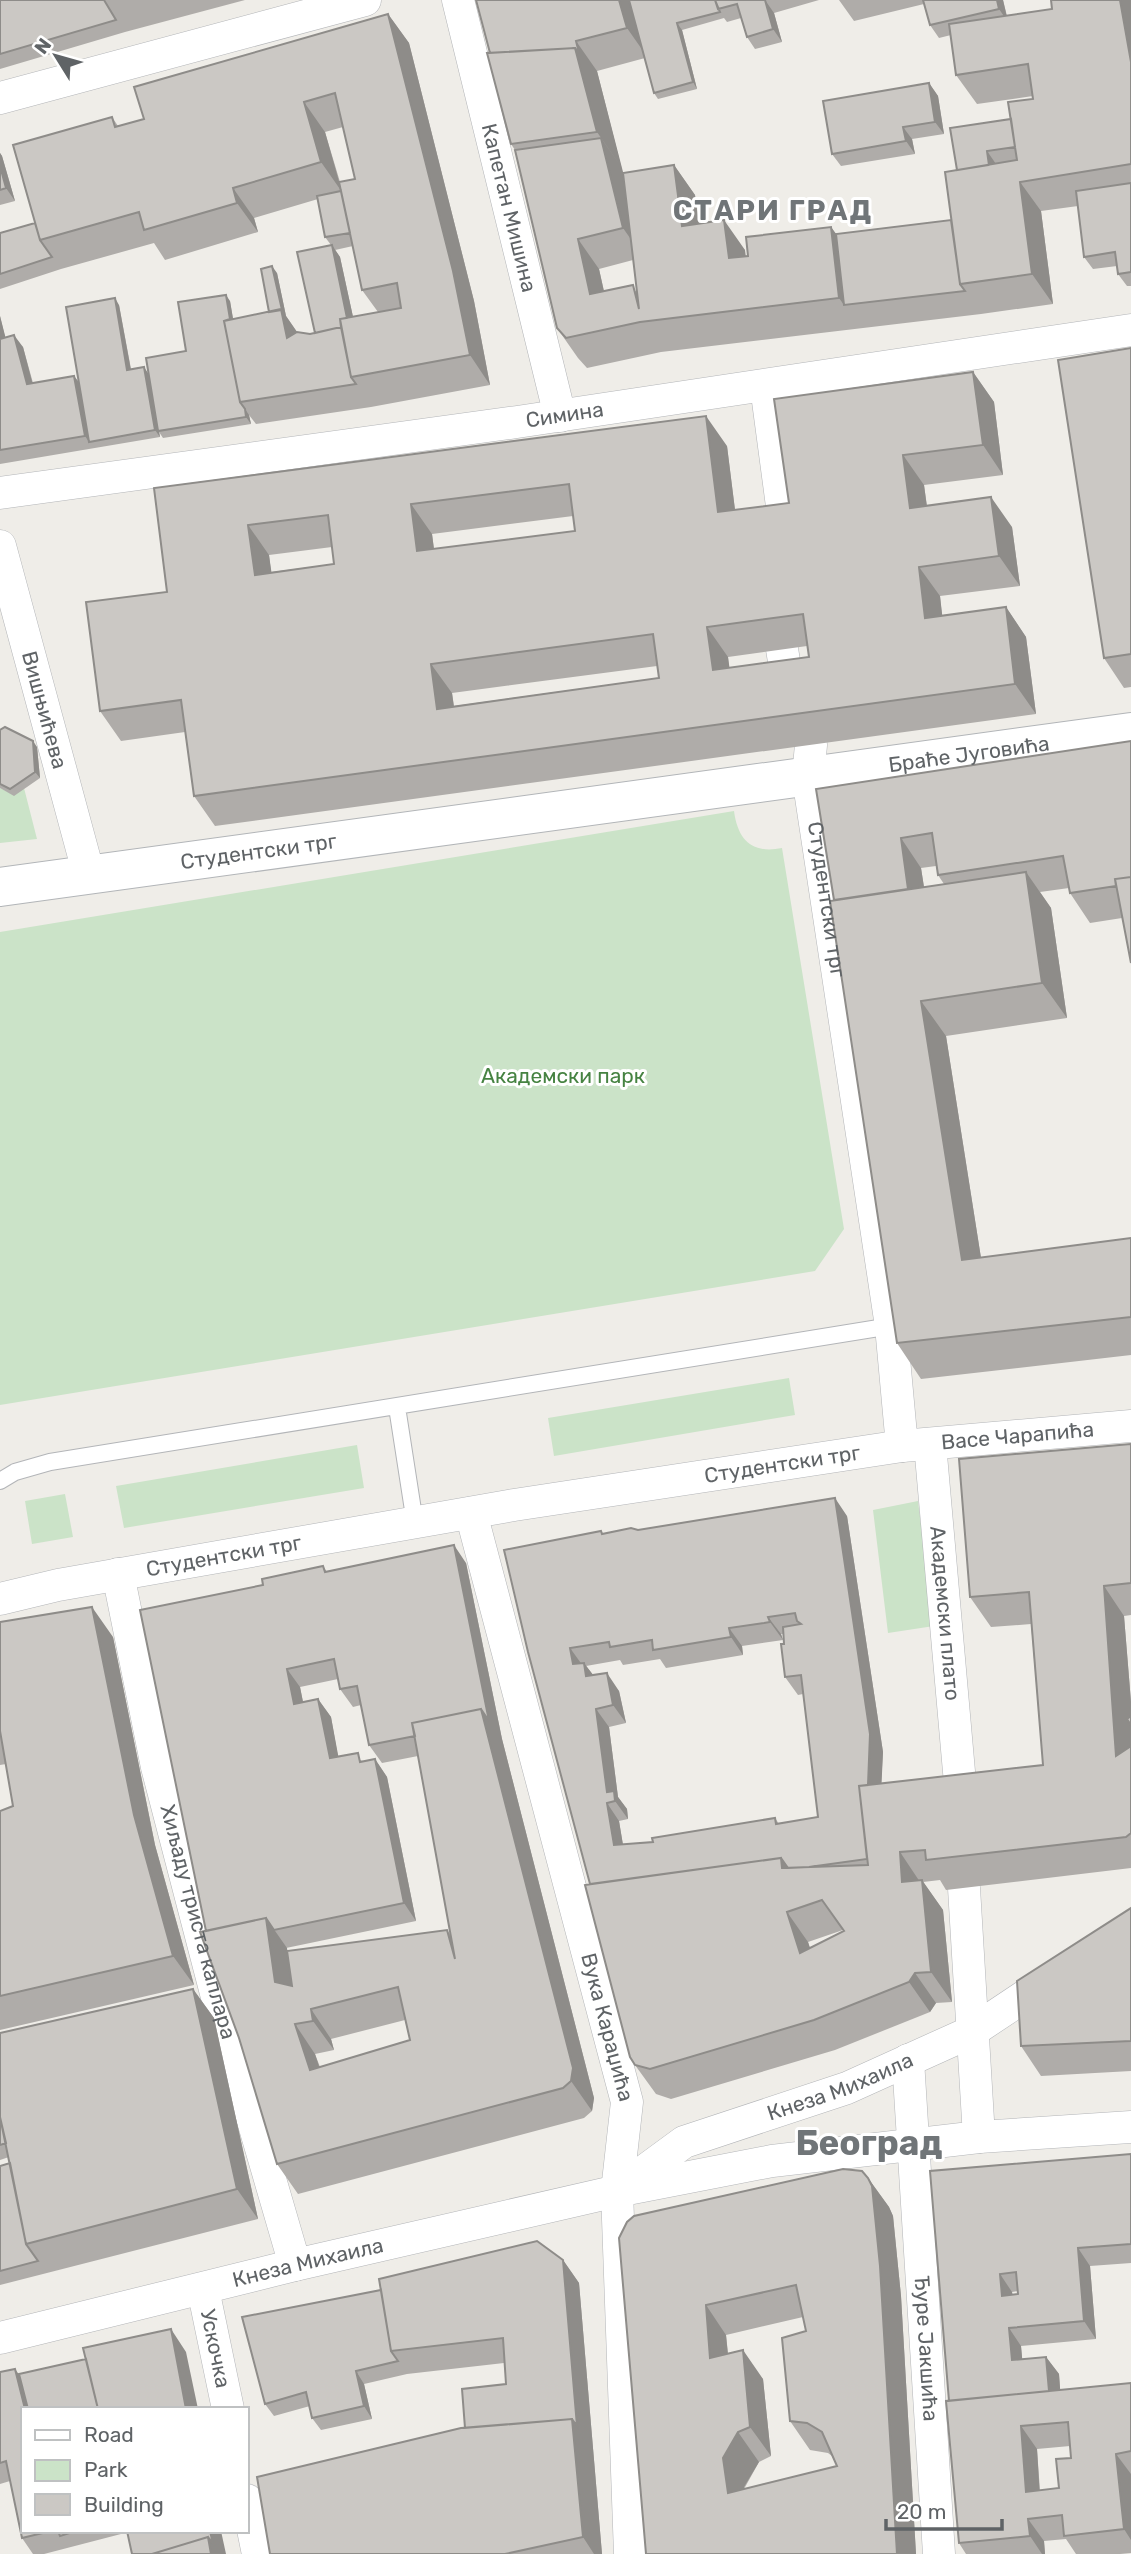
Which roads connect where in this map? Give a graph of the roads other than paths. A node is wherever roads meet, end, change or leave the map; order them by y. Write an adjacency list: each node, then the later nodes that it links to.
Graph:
1 (365, 0): 3 (street)
2 (458, 0): 6 (street, Капетан Мишина)
3 (0, 98)
4 (1131, 330): 5 (street, Симина)
5 (758, 387): 6 (street, Симина); 8 (street)
6 (560, 416): 7 (street, Симина)
7 (0, 493)
8 (777, 537)
9 (0, 546): 14 (street, Вишњићева)
10 (791, 649): 11 (street)
11 (797, 691)
12 (1131, 732): 13 (street, Браће Југовића)
13 (806, 761): 14 (street, Студентски трг); 16 (street, Студентски трг)
14 (89, 875): 15 (street, Студентски трг)
15 (0, 887)
16 (891, 1326): 17 (lane); 19 (street, Студентски трг)
17 (397, 1407): 20 (lane); 22 (lane)
18 (1131, 1426): 19 (street, Васе Чарапића)
19 (916, 1445): 21 (street, Студентски трг); 25 (street, Академски плато)
20 (0, 1480)
21 (471, 1513): 22 (street, Студентски трг); 33 (street, Вука Караџића)
22 (415, 1523): 23 (street, Студентски трг)
23 (118, 1574): 24 (street, Студентски трг); 34 (street, Хиљаду триста каплара)
24 (0, 1599)
25 (960, 1783)
26 (964, 1888): 28 (street)
27 (1074, 1964): 28 (street, Кнеза Михаила)
28 (971, 2032): 29 (street, Кнеза Михаила); 31 (street)
29 (916, 2093): 32 (street, Ђуре Јакшића); 33 (street, Кнеза Михаила)
30 (1131, 2127): 31 (street, Кнеза Михаила)
31 (972, 2131): 32 (street, Кнеза Михаила)
32 (914, 2144): 33 (street, Кнеза Михаила); 41 (street, Ђуре Јакшића)
33 (617, 2191): 34 (street, Кнеза Михаила); 40 (street, Вука Караџића)
34 (295, 2265): 35 (street, Кнеза Михаила)
35 (203, 2289): 36 (street, Кнеза Михаила); 37 (street, Ускочка)
36 (0, 2338)
37 (228, 2407)
38 (248, 2505): 39 (street)
39 (258, 2554)
40 (630, 2554)
41 (939, 2554)

